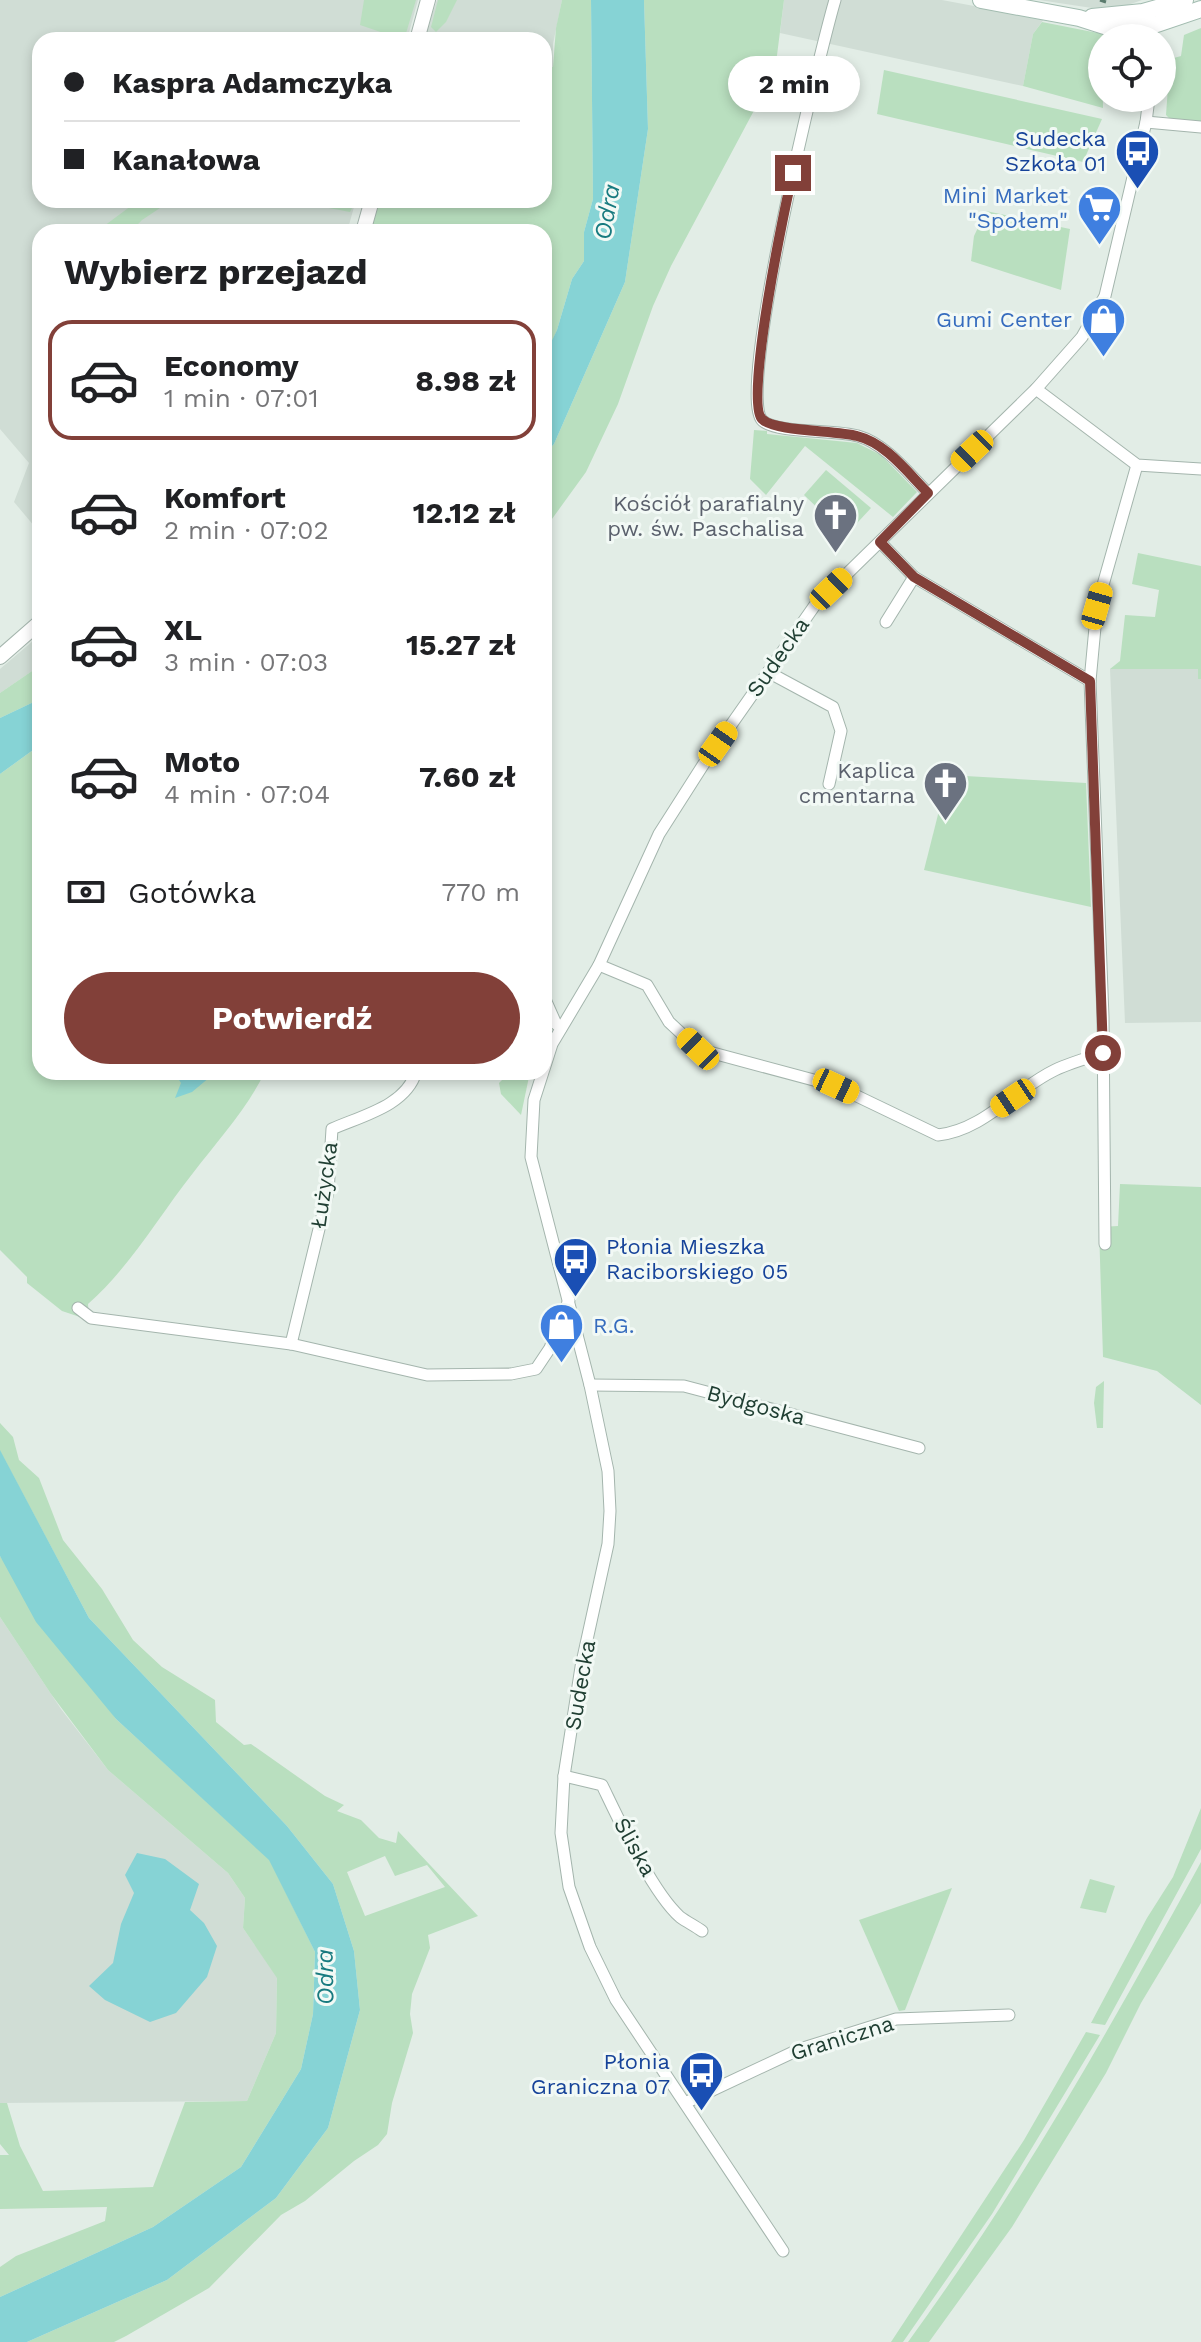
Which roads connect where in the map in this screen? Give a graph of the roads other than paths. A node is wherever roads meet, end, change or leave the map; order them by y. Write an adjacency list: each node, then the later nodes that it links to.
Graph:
1 (428, 0): 7 (street)
2 (835, 0): 14 (street)
3 (981, 0): 6 (main road)
4 (1185, 0): 6 (main road)
5 (1201, 9): 6 (main road)
6 (1156, 18)
7 (419, 32)
8 (1147, 112): 9 (street, Sudecka)
9 (1146, 122): 10 (street); 11 (street, Sudecka)
10 (1201, 127)
11 (1036, 389): 12 (street); 14 (street, Sudecka)
12 (1137, 465): 13 (street); 21 (street)
13 (1201, 469)
14 (928, 493): 15 (street, Sudecka)
15 (880, 542): 16 (street); 20 (street, Sudecka)
16 (914, 577): 17 (street); 21 (street)
17 (886, 622)
18 (32, 629): 19 (street)
19 (0, 657)
20 (768, 672): 22 (street); 23 (street, Sudecka)
21 (1090, 681): 27 (street)
22 (829, 784)
23 (599, 965): 25 (street, Sudecka); 27 (street)
24 (552, 1015): 25 (street)
25 (561, 1028): 26 (street, Sudecka)
26 (552, 1049)
27 (1103, 1053): 30 (street)
28 (414, 1080): 33 (street, Łużycka)
29 (540, 1080): 31 (street, Sudecka)
30 (1105, 1244)
31 (569, 1299): 33 (street); 34 (street, Sudecka)
32 (78, 1308): 33 (street)
33 (291, 1344)
34 (590, 1385): 35 (street, Bydgoska); 36 (street, Sudecka)
35 (919, 1448)
36 (564, 1776): 37 (street, Śliska); 39 (street, Sudecka)
37 (702, 1931)
38 (1009, 2015): 39 (street, Graniczna)
39 (685, 2103): 40 (street, Sudecka)
40 (783, 2251)

